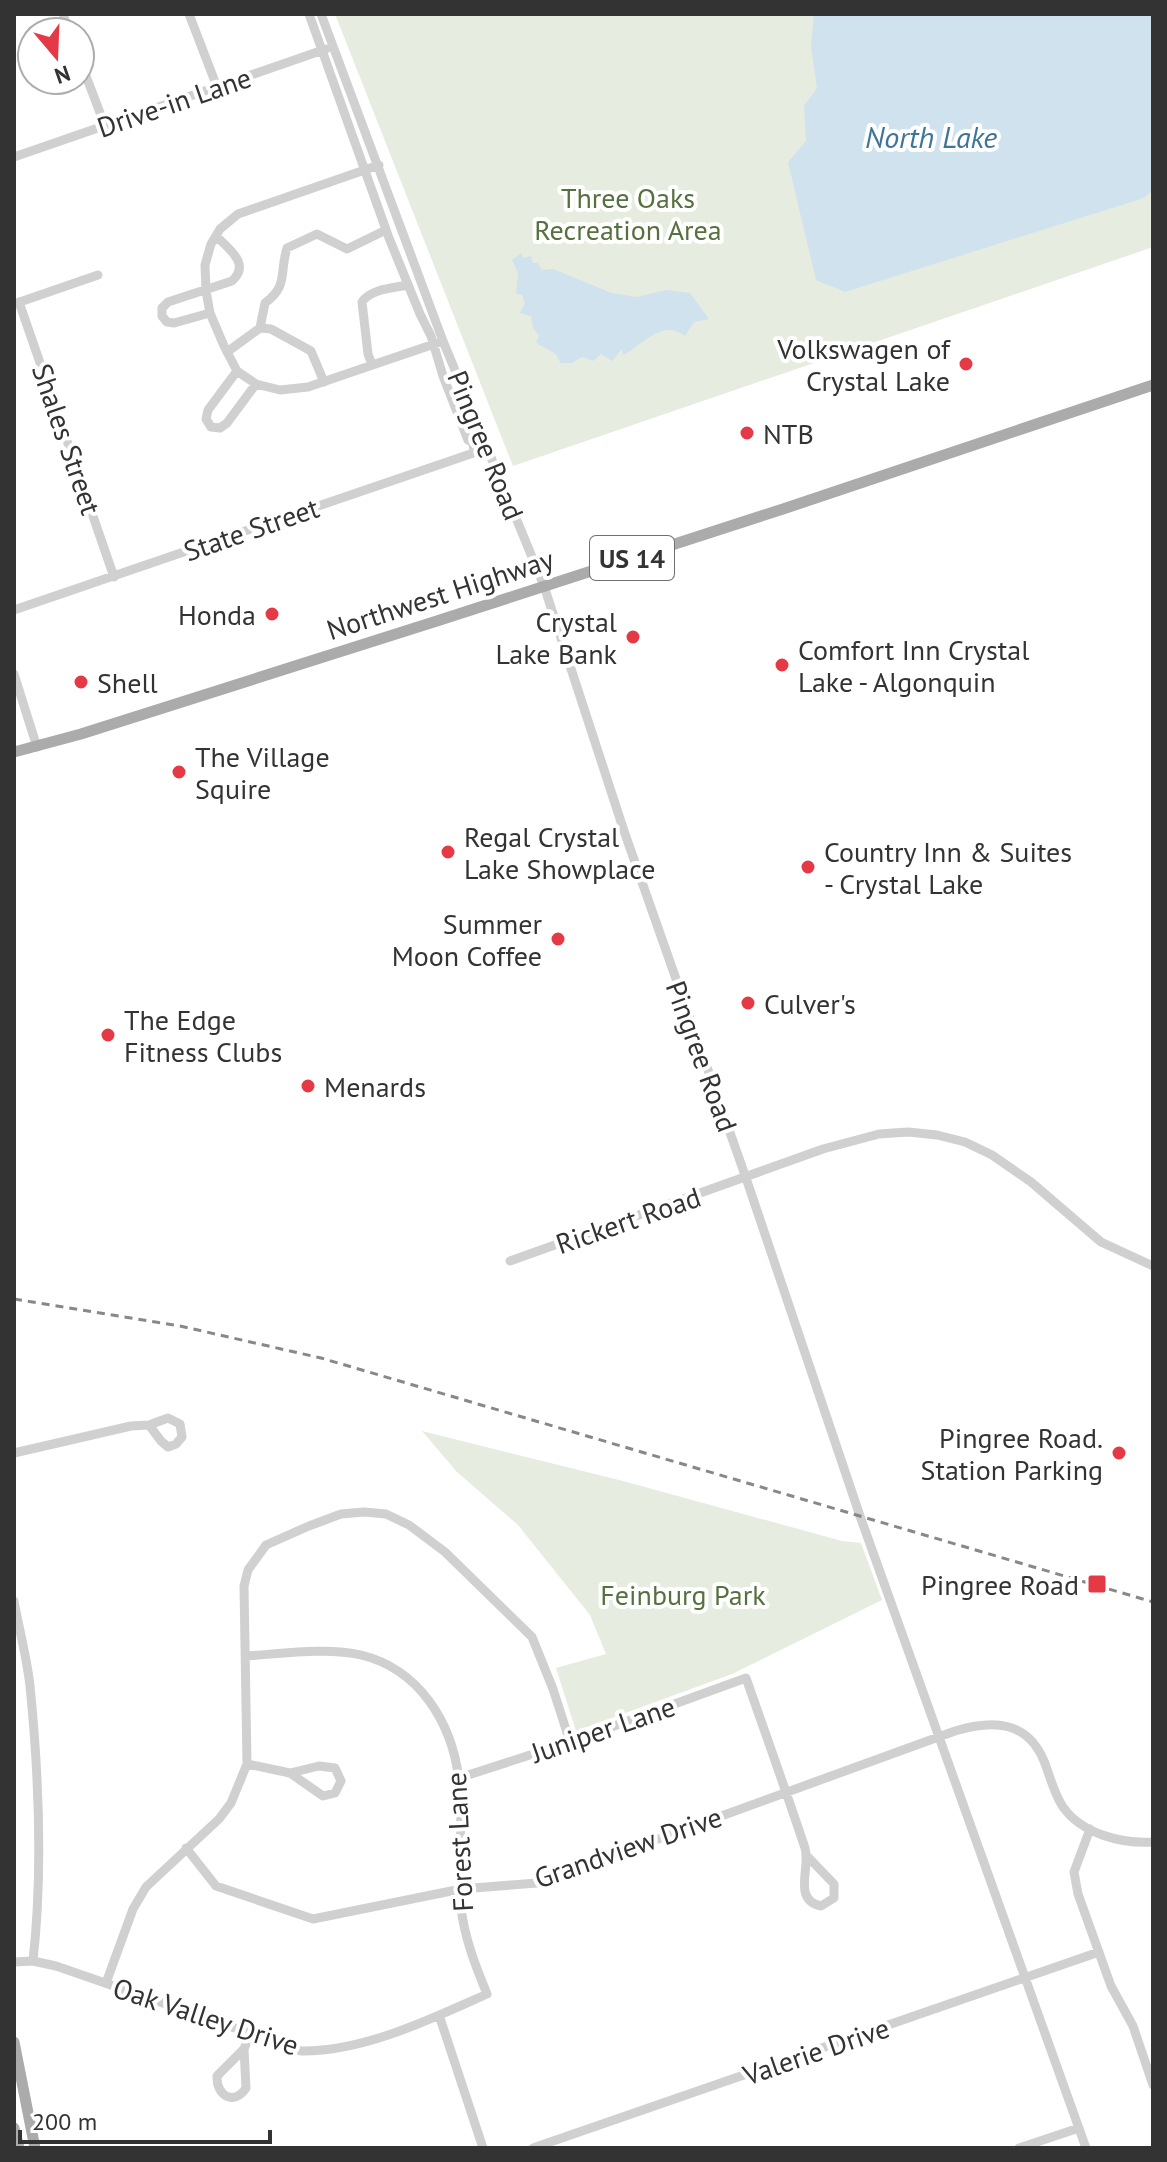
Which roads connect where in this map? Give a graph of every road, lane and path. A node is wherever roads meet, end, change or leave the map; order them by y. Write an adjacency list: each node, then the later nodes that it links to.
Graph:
1 (189, 14): 5 (street)
2 (309, 14): 4 (street)
3 (321, 14): 4 (street, Pingree Road)
4 (328, 48): 5 (street, Drive-in Lane); 9 (street, Pingree Road); 10 (street)
5 (217, 87): 7 (street, Drive-in Lane)
6 (94, 96): 7 (street)
7 (105, 126): 8 (street, Drive-in Lane)
8 (14, 157)
9 (379, 165): 10 (street); 19 (street, Pingree Road)
10 (367, 169): 11 (street); 12 (street)
11 (386, 230): 14 (street); 18 (street)
12 (216, 236): 15 (street); 15 (street)
13 (98, 275): 16 (street)
14 (408, 285): 19 (street); 21 (street)
15 (206, 291): 17 (street); 17 (street)
16 (17, 303): 28 (street, Shales Street)
17 (210, 313): 20 (street)
18 (260, 328): 20 (street); 23 (street)
19 (438, 342): 21 (street); 26 (street, Pingree Road); 27 (street)
20 (227, 352): 22 (street)
21 (372, 365): 23 (street)
22 (237, 371): 24 (street); 24 (street)
23 (324, 382): 24 (street)
24 (256, 384)
25 (1153, 385): 29 (main road, Northwest Highway / US 14)
26 (488, 448): 27 (street, State Street); 29 (street, Pingree Road)
27 (474, 452): 28 (street, State Street)
28 (114, 577): 30 (street, State Street)
29 (544, 586): 32 (main road, Northwest Highway / US 14); 34 (street, Pingree Road)
30 (14, 610)
31 (14, 674): 32 (street)
32 (37, 747): 33 (main road, Northwest Highway / US 14)
33 (14, 752)
34 (746, 1178): 35 (street, Rickert Road); 36 (street, Rickert Road); 41 (street, Pingree Road)
35 (510, 1261)
36 (1153, 1266)
37 (149, 1425): 38 (street)
38 (14, 1453)
39 (14, 1601): 53 (street)
40 (245, 1656): 42 (street); 43 (street); 45 (street, Forest Lane)
41 (940, 1738): 46 (street, Grandview Drive); 47 (street, Grandview Drive); 55 (street, Pingree Road)
42 (570, 1742): 45 (street, Juniper Lane); 46 (street, Juniper Lane)
43 (247, 1764): 44 (street); 49 (street)
44 (290, 1773): 44 (street)
45 (459, 1778): 51 (street, Forest Lane)
46 (786, 1792): 50 (street); 51 (street, Grandview Drive)
47 (1090, 1829): 48 (street); 52 (street)
48 (1153, 1842)
49 (186, 1848): 51 (street, Grandview Drive); 56 (street)
50 (808, 1857): 50 (street)
51 (461, 1889): 57 (street, Forest Lane)
52 (1099, 1952): 55 (street, Valerie Drive); 62 (street)
53 (33, 1961): 54 (street, Oak Valley Drive); 56 (street, Oak Valley Drive)
54 (14, 1962)
55 (1026, 1979): 64 (street, Pingree Road); 68 (street, Valerie Drive)
56 (106, 1983): 59 (street, Oak Valley Drive)
57 (487, 1994): 58 (street, Oak Valley Drive)
58 (439, 2015): 59 (street, Oak Valley Drive); 67 (street)
59 (250, 2034): 61 (street)
60 (14, 2042): 66 (main road)
61 (244, 2049): 61 (street)
62 (1153, 2085)
63 (14, 2128): 65 (main road)
64 (1079, 2128): 69 (street); 70 (street, Pingree Road)
65 (19, 2148)
66 (35, 2148)
67 (483, 2148)
68 (533, 2148)
69 (1019, 2148)
70 (1086, 2148)

